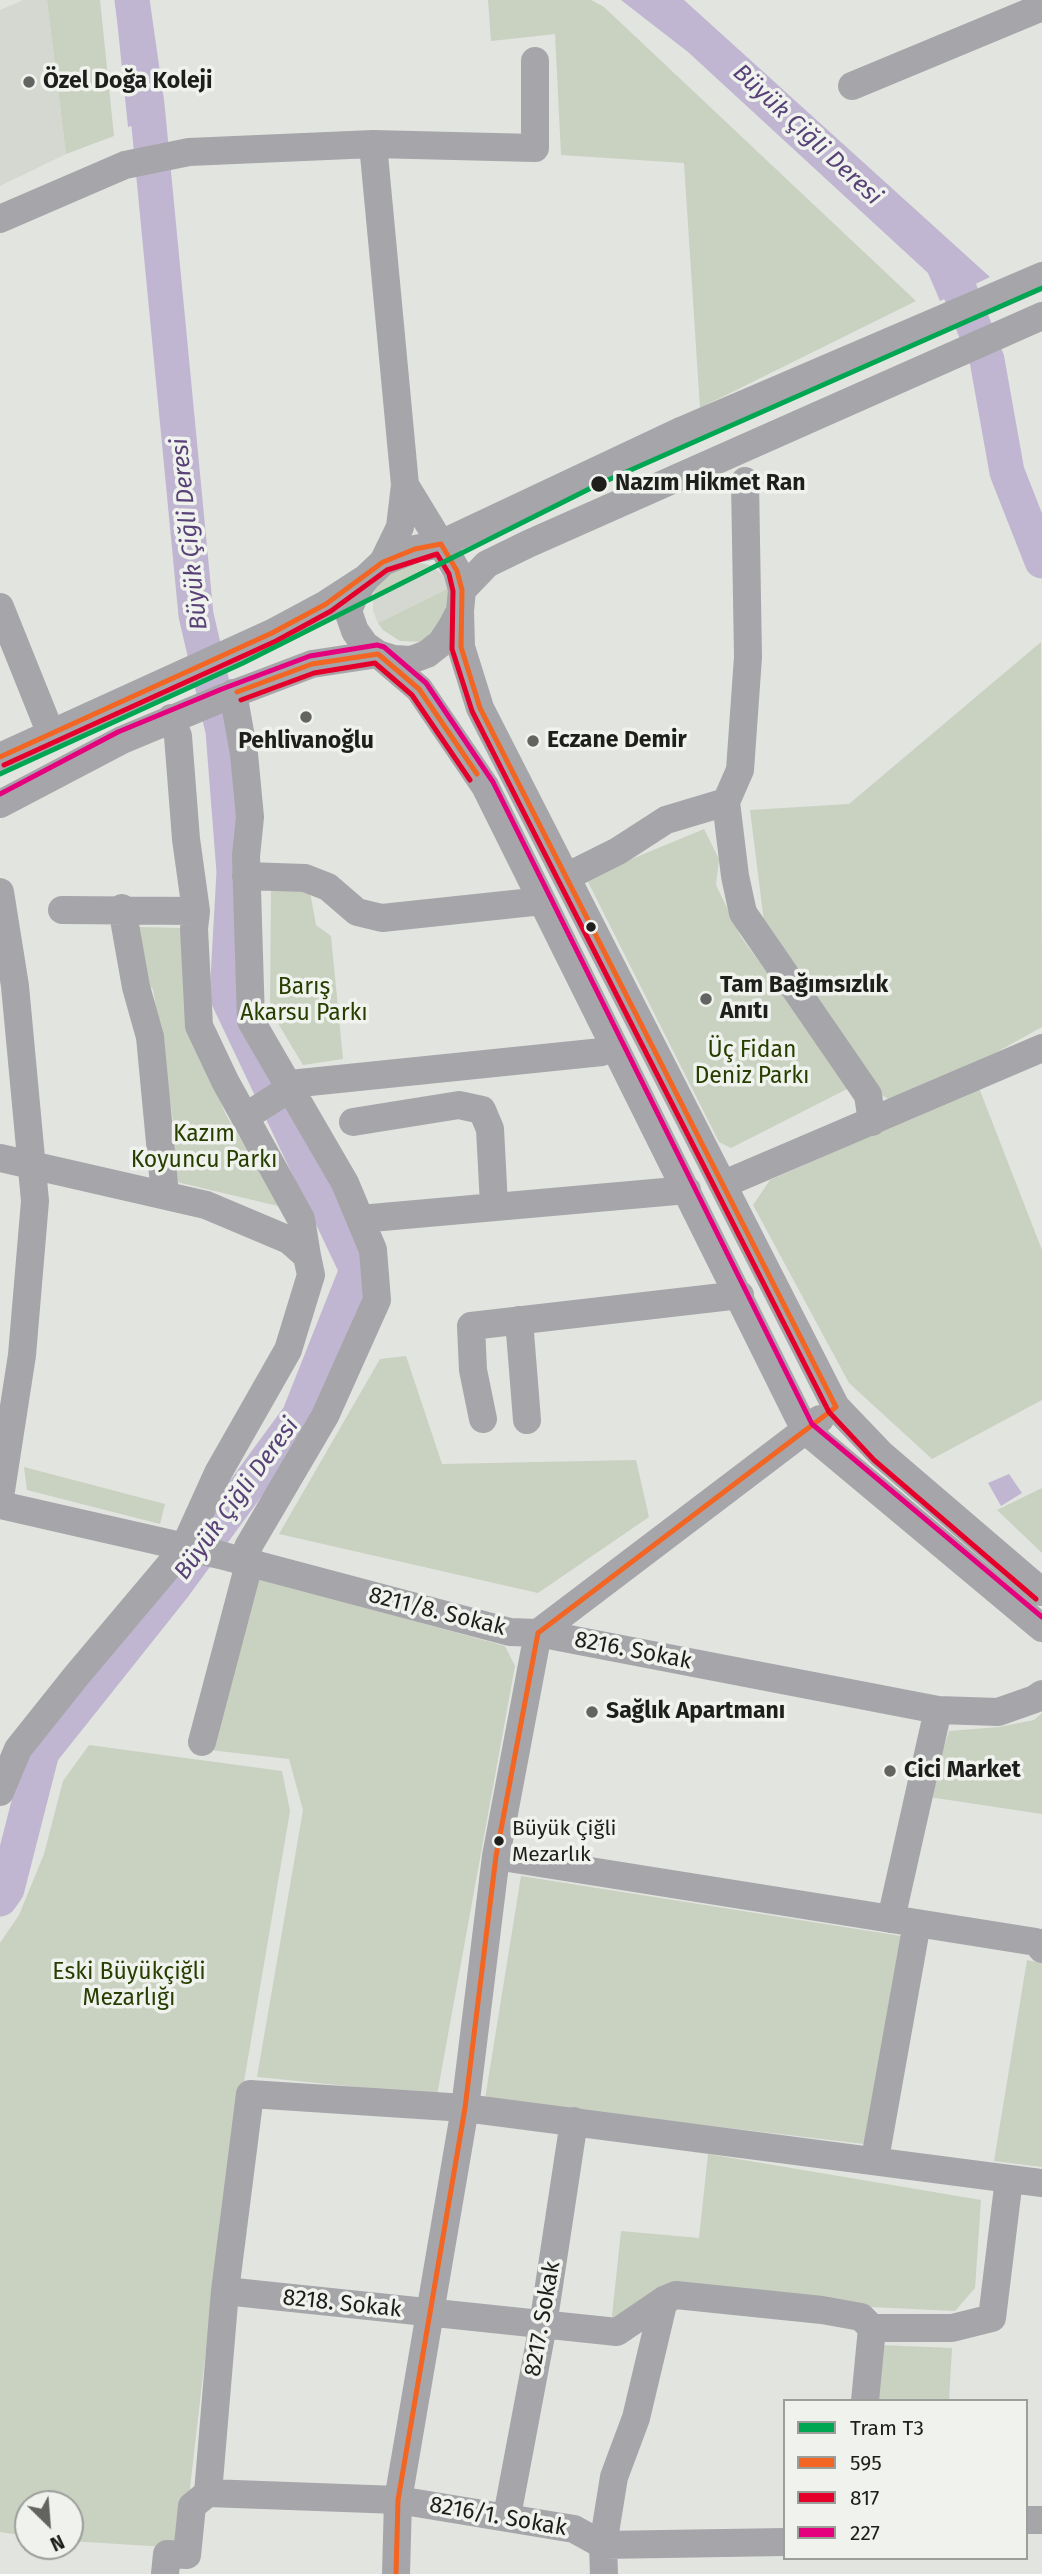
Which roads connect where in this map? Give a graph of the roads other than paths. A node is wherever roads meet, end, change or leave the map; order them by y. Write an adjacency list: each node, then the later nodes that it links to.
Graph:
1 (1042, 7): 3 (street)
2 (535, 61): 4 (street)
3 (852, 86)
4 (373, 144): 5 (street); 9 (street)
5 (0, 219)
6 (1042, 276): 10 (street)
7 (1042, 316): 12 (street)
8 (745, 481): 19 (street)
9 (405, 485): 10 (street); 11 (street)
10 (441, 544): 11 (street); 12 (street)
11 (374, 570): 14 (street); 17 (street)
12 (461, 601): 14 (street); 22 (street)
13 (0, 607): 17 (street)
14 (378, 654): 15 (street); 24 (street)
15 (229, 695): 16 (street); 21 (street)
16 (182, 714): 20 (street); 27 (street)
17 (51, 734): 18 (street)
18 (0, 757)
19 (726, 802): 22 (street); 33 (street)
20 (0, 804)
21 (246, 876): 24 (street); 30 (street)
22 (566, 877): 36 (street)
23 (0, 892): 35 (street)
24 (542, 901): 37 (street)
25 (122, 908): 26 (street); 27 (street); 38 (street)
26 (62, 910)
27 (196, 911): 31 (street)
28 (1042, 1048): 33 (street)
29 (603, 1052): 30 (street)
30 (291, 1085): 31 (street); 40 (street)
31 (245, 1117): 41 (street)
32 (353, 1122): 39 (street)
33 (872, 1122): 36 (street)
34 (0, 1158): 35 (street)
35 (31, 1164): 38 (street); 48 (street)
36 (724, 1184): 44 (street)
37 (687, 1190): 39 (street); 42 (street)
38 (164, 1195): 41 (street)
39 (494, 1205): 40 (street)
40 (360, 1219): 51 (street)
41 (307, 1256): 50 (street)
42 (740, 1295): 43 (street); 47 (street)
43 (519, 1320): 45 (street); 46 (street)
44 (836, 1407): 47 (street, 8211/8. Sokak); 52 (street)
45 (483, 1419)
46 (527, 1420)
47 (805, 1430): 53 (street); 54 (street, 8211/8. Sokak)
48 (0, 1497)
49 (0, 1505): 50 (street, 8211/8. Sokak)
50 (184, 1548): 51 (street, 8211/8. Sokak); 58 (street)
51 (249, 1564): 54 (street, 8211/8. Sokak); 57 (street)
52 (1042, 1592)
53 (1042, 1628)
54 (538, 1633): 56 (street, 8216. Sokak); 60 (street)
55 (1042, 1693): 56 (street, 8216. Sokak)
56 (938, 1710): 61 (street)
57 (202, 1742)
58 (9, 1747): 59 (street)
59 (0, 1792)
60 (496, 1856): 61 (street); 63 (street)
61 (904, 1921): 62 (street); 65 (street)
62 (1042, 1949)
63 (465, 2108): 64 (street); 68 (street); 70 (street)
64 (574, 2121): 65 (street); 71 (street, 8217. Sokak)
65 (876, 2159): 66 (street)
66 (1009, 2179): 67 (street); 72 (street)
67 (1042, 2183)
68 (225, 2291): 70 (street, 8218. Sokak); 74 (street)
69 (664, 2300): 71 (street, 8218. Sokak); 72 (street); 78 (street)
70 (430, 2314): 71 (street, 8218. Sokak); 75 (street)
71 (544, 2325): 76 (street, 8217. Sokak)
72 (872, 2328): 73 (street)
73 (865, 2399)
74 (208, 2493): 75 (street, 8216/1. Sokak); 79 (street)
75 (398, 2500): 76 (street, 8216/1. Sokak); 80 (street)
76 (507, 2516): 78 (street, 8216/1. Sokak)
77 (783, 2542): 78 (street)
78 (603, 2546): 81 (street)
79 (165, 2574)
80 (396, 2574)
81 (604, 2574)

